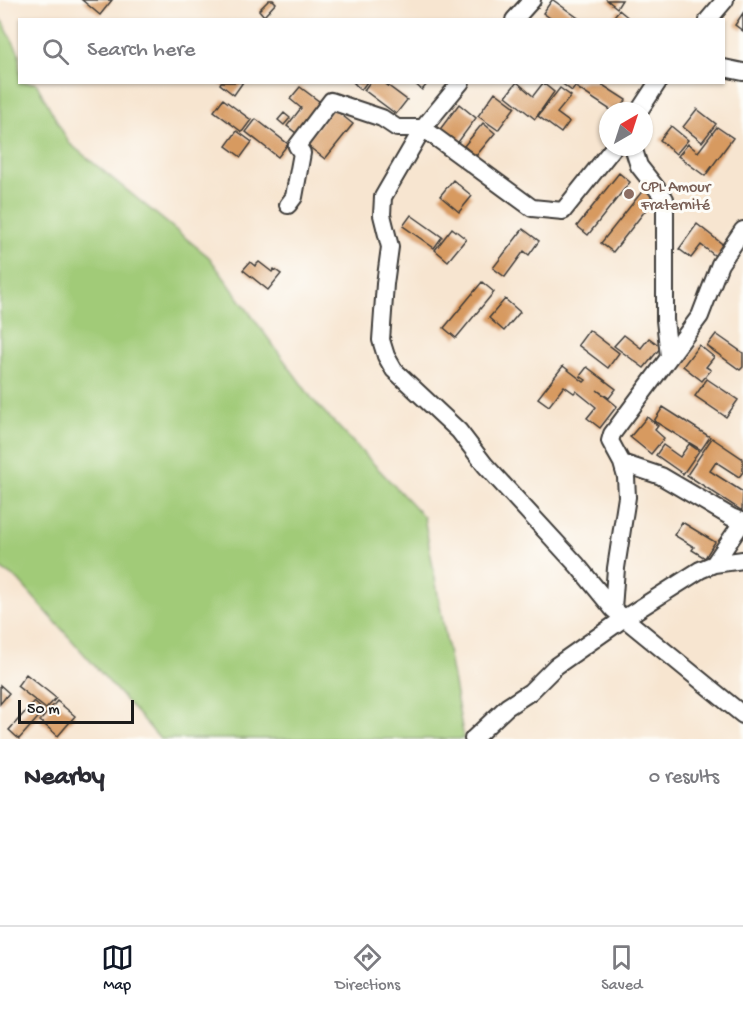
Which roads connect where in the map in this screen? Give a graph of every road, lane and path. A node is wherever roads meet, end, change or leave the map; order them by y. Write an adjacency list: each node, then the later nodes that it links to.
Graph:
1 (532, 0): 3 (street)
2 (726, 0): 4 (street)
3 (516, 18)
4 (710, 18)
5 (725, 68): 6 (street)
6 (743, 72)
7 (459, 84): 10 (street)
8 (657, 84): 9 (street)
9 (645, 102)
10 (423, 128): 11 (street); 13 (street); 20 (street)
11 (607, 156)
12 (636, 156): 15 (street)
13 (288, 205)
14 (743, 230): 15 (street)
15 (669, 356): 16 (street)
16 (622, 463): 17 (street); 20 (street)
17 (743, 521): 19 (street)
18 (743, 560): 19 (street)
19 (714, 564): 20 (street)
20 (618, 614): 21 (street); 22 (street)
21 (743, 715)
22 (473, 739)

